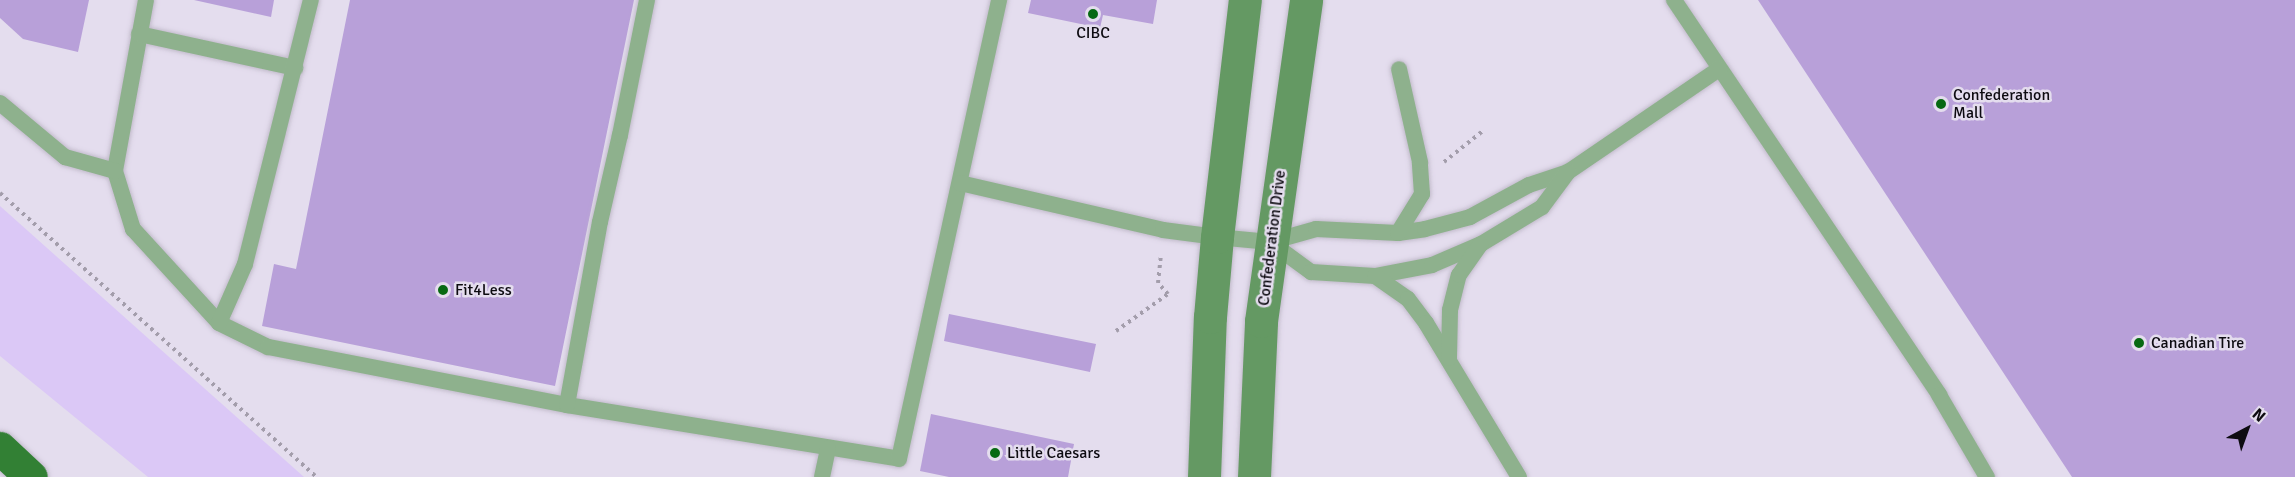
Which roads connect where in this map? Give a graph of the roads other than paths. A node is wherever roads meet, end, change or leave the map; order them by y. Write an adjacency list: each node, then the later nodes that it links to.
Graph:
1 (146, 0): 8 (lane)
2 (311, 0): 9 (lane)
3 (647, 0): 23 (lane)
4 (999, 0): 15 (lane)
5 (1245, 0): 17 (main road)
6 (1306, 0): 18 (main road, Confederation Drive)
7 (1674, 0): 11 (lane)
8 (139, 34): 9 (lane); 13 (lane)
9 (295, 68): 21 (lane)
10 (1399, 69): 16 (lane)
11 (1719, 69): 14 (lane); 31 (lane)
12 (0, 104): 13 (lane)
13 (115, 171): 21 (lane)
14 (1568, 172): 16 (lane); 19 (lane)
15 (960, 183): 17 (lane); 25 (lane)
16 (1398, 233): 18 (lane)
17 (1217, 237): 18 (lane); 28 (main road)
18 (1270, 242): 20 (lane); 29 (main road, Confederation Drive)
19 (1481, 244): 20 (lane); 22 (lane)
20 (1375, 276): 22 (lane)
21 (219, 323): 23 (lane)
22 (1449, 359): 30 (lane)
23 (567, 405): 25 (lane)
24 (0, 448): 26 (highway)
25 (828, 449): 27 (lane)
26 (32, 477)
27 (822, 477)
28 (1204, 477)
29 (1254, 477)
30 (1519, 477)
31 (1987, 477)

